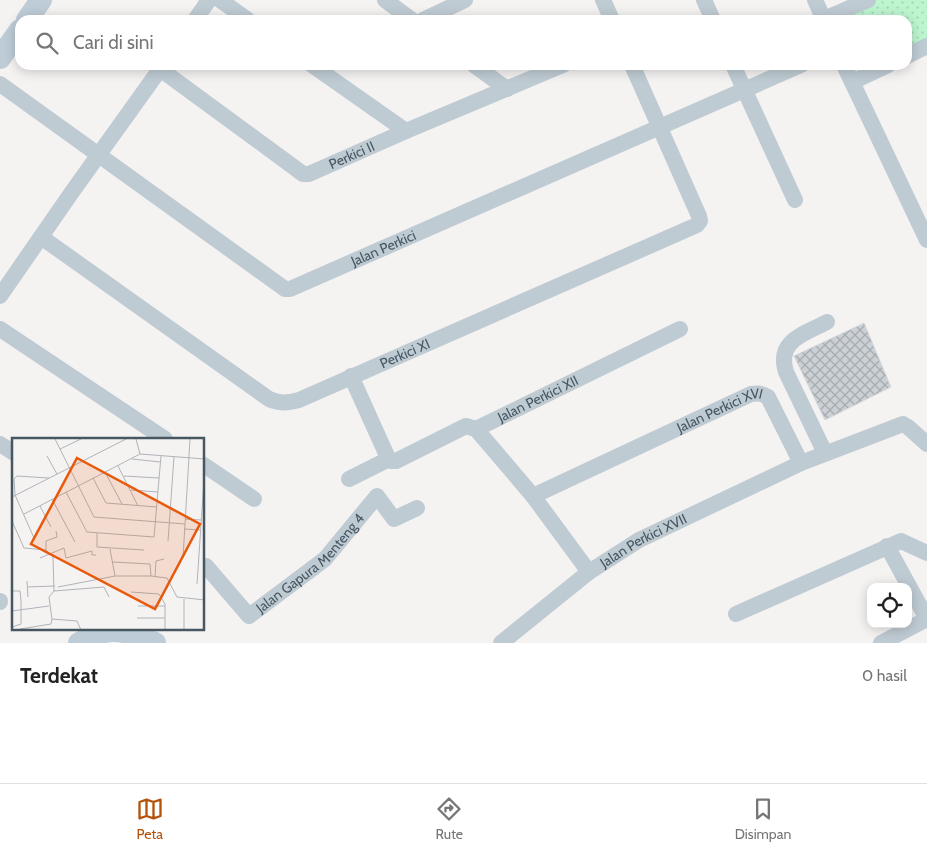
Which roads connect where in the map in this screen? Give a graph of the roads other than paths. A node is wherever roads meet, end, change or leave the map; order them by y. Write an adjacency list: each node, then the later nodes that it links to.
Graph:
1 (41, 0): 10 (street)
2 (209, 0): 11 (street)
3 (220, 0): 12 (street)
4 (384, 0): 13 (street)
5 (465, 0): 14 (street)
6 (603, 0): 15 (street)
7 (704, 0): 16 (street)
8 (815, 0): 17 (street)
9 (868, 0): 18 (street)
10 (30, 15)
11 (198, 15)
12 (241, 15)
13 (405, 15)
14 (434, 15)
15 (610, 15)
16 (711, 15)
17 (822, 15)
18 (833, 15)
19 (15, 37): 22 (street)
20 (927, 46): 21 (street)
21 (912, 54)
22 (0, 58)
23 (160, 70): 39 (street)
24 (166, 70): 38 (street, Perkici II)
25 (319, 70): 38 (street)
26 (481, 70): 35 (street)
27 (552, 70): 35 (street, Perkici II)
28 (634, 70): 37 (street)
29 (736, 70): 36 (street)
30 (790, 70): 36 (street, Jalan Perkici)
31 (846, 70): 33 (street)
32 (877, 70): 33 (street)
33 (852, 82): 42 (street)
34 (0, 84): 39 (street, Jalan Perkici)
35 (507, 89): 38 (street, Perkici II)
36 (745, 90): 37 (street, Jalan Perkici); 40 (street)
37 (660, 128): 39 (street, Jalan Perkici); 47 (street, Perkici XI)
38 (406, 131)
39 (99, 156): 41 (street)
40 (795, 200)
41 (41, 237): 43 (street); 47 (street, Perkici XI)
42 (927, 240)
43 (0, 296)
44 (827, 322): 53 (street)
45 (0, 329): 49 (street)
46 (680, 330): 48 (street, Jalan Perkici XII)
47 (351, 376): 54 (street)
48 (476, 429): 54 (street, Jalan Perkici XII); 58 (street)
49 (164, 438)
50 (0, 444): 52 (street)
51 (927, 444): 53 (street)
52 (12, 452)
53 (825, 453): 55 (street)
54 (392, 460): 57 (street, Jalan Perkici XII)
55 (801, 462): 58 (street, Jalan Perkici XVI); 64 (street, Jalan Perkici XVII)
56 (205, 466): 59 (street)
57 (349, 479)
58 (533, 496): 64 (street)
59 (254, 499)
60 (417, 508): 63 (street, Jalan Gapura Menteng 4)
61 (887, 546): 62 (street); 65 (street); 66 (street)
62 (927, 554)
63 (205, 567)
64 (589, 572): 70 (street, Jalan Perkici XVII)
65 (736, 614)
66 (927, 619): 71 (street)
67 (106, 630): 68 (street); 69 (street)
68 (150, 639)
69 (79, 643)
70 (501, 643)
71 (881, 643)

